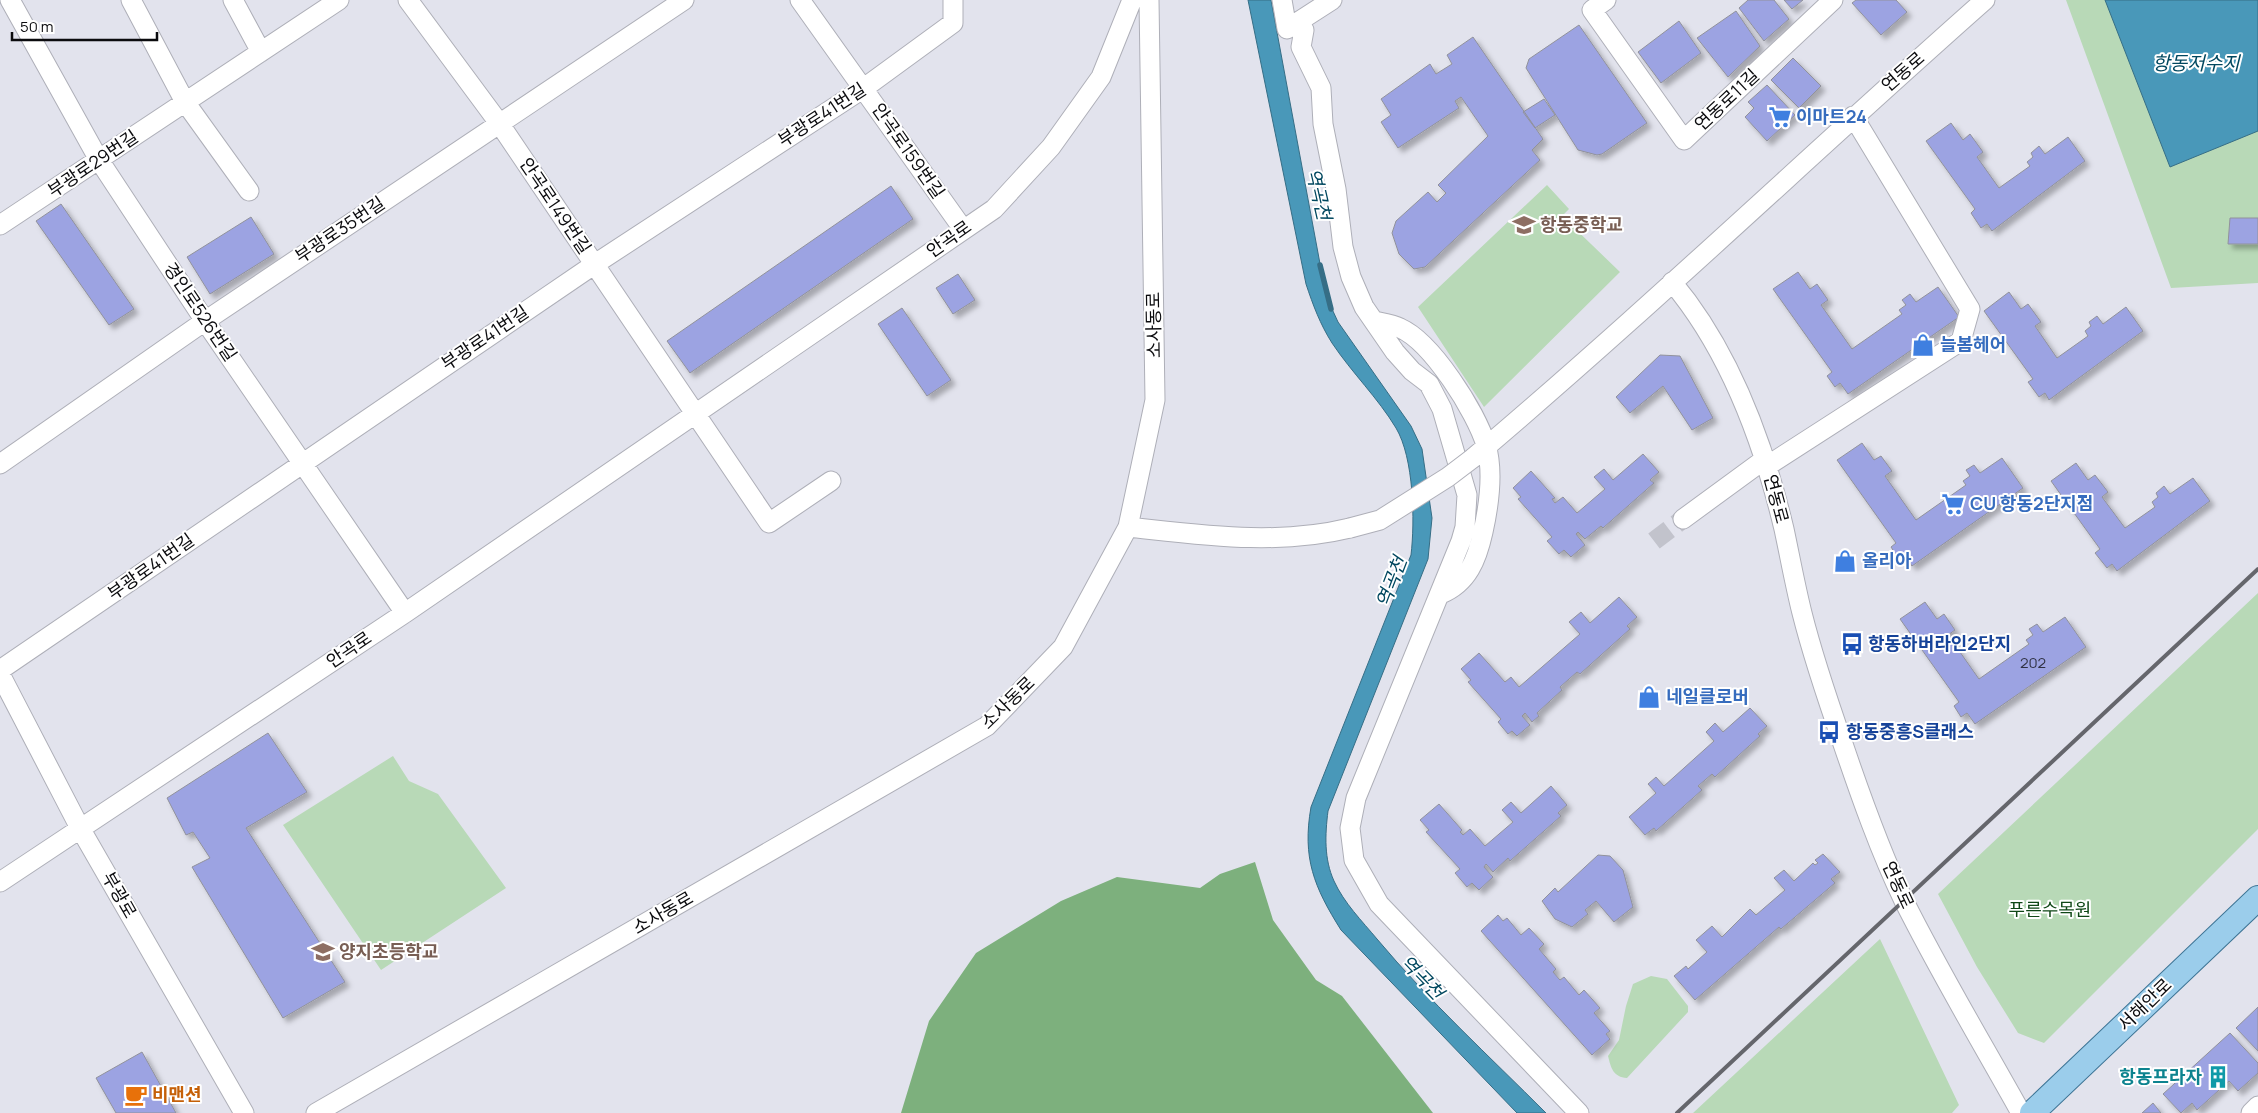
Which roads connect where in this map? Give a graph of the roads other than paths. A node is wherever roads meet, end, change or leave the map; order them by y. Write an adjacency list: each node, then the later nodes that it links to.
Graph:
1 (10, 0): 22 (street, 경인로526번길)
2 (131, 0): 19 (street)
3 (233, 0): 17 (street)
4 (338, 0): 17 (street, 부광로29번길)
5 (408, 0): 21 (street, 안곡로149번길)
6 (684, 0): 21 (street, 부광로35번길)
7 (800, 0): 18 (street, 안곡로159번길)
8 (953, 0): 18 (street, 부광로41번길)
9 (1132, 0): 25 (street, 안곡로)
10 (1149, 0): 37 (street, 소사동로)
11 (1282, 0): 12 (street)
12 (1332, 0)
13 (1606, 0): 14 (street, 연동로11길)
14 (1833, 0)
15 (1985, 0): 20 (street, 연동로)
16 (1304, 30): 29 (street)
17 (261, 52): 19 (street, 부광로29번길)
18 (864, 88): 25 (street, 안곡로159번길); 26 (street, 부광로41번길)
19 (186, 102): 22 (street, 부광로29번길); 23 (street)
20 (1853, 116): 27 (street, 연동로); 33 (street)
21 (499, 123): 26 (street, 안곡로149번길); 28 (street, 부광로35번길)
22 (99, 160): 24 (street, 부광로29번길); 28 (street, 경인로526번길)
23 (249, 191)
24 (0, 225)
25 (963, 229): 30 (street, 안곡로)
26 (595, 264): 30 (street, 안곡로149번길); 32 (street, 부광로41번길)
27 (1672, 282): 31 (street); 33 (street, 연동로)
28 (205, 321): 32 (street, 경인로526번길); 34 (street, 부광로35번길)
29 (1374, 322): 31 (street); 38 (street)
30 (696, 415): 35 (street); 39 (street, 안곡로)
31 (1480, 452): 37 (street, bridge); 38 (street)
32 (303, 462): 39 (street, 경인로526번길); 40 (street, 부광로41번길)
33 (1766, 462): 36 (street); 48 (street, 연동로)
34 (0, 464)
35 (831, 481)
36 (1682, 518)
37 (1128, 527): 46 (street, 소사동로)
38 (1441, 594): 47 (street)
39 (405, 613): 41 (street, 안곡로)
40 (0, 672): 41 (street, 부광로)
41 (80, 828): 42 (street, 안곡로); 45 (street, 부광로)
42 (0, 882)
43 (2258, 898): 49 (main road, 서해안로)
44 (2258, 1106): 50 (street)
45 (244, 1113)
46 (316, 1113)
47 (1579, 1113)
48 (2021, 1113)
49 (2032, 1113)
50 (2250, 1113)

